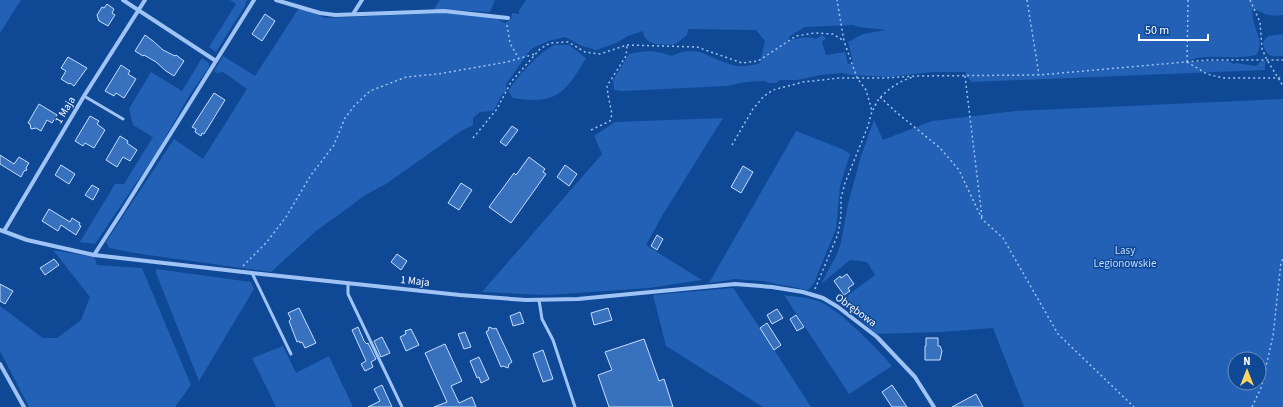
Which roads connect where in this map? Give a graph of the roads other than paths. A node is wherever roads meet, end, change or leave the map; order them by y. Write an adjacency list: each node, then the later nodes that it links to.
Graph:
1 (123, 0): 6 (street)
2 (145, 0): 6 (street, 1 Maja)
3 (254, 0): 9 (street)
4 (276, 0): 7 (street)
5 (362, 0): 7 (street)
6 (139, 10): 9 (street); 10 (street, 1 Maja)
7 (353, 14): 8 (street)
8 (508, 18)
9 (216, 61): 13 (street)
10 (84, 96): 11 (lane); 12 (street, 1 Maja)
11 (123, 119)
12 (2, 230): 13 (street, 1 Maja)
13 (94, 254): 14 (street, 1 Maja)
14 (252, 274): 15 (street, 1 Maja); 18 (lane)
15 (348, 284): 17 (street, 1 Maja); 21 (lane)
16 (735, 284): 17 (street, 1 Maja); 23 (street, Obrębowa)
17 (539, 300): 22 (lane)
18 (291, 354)
19 (0, 364): 20 (street)
20 (24, 407)
21 (402, 407)
22 (575, 407)
23 (934, 407)

